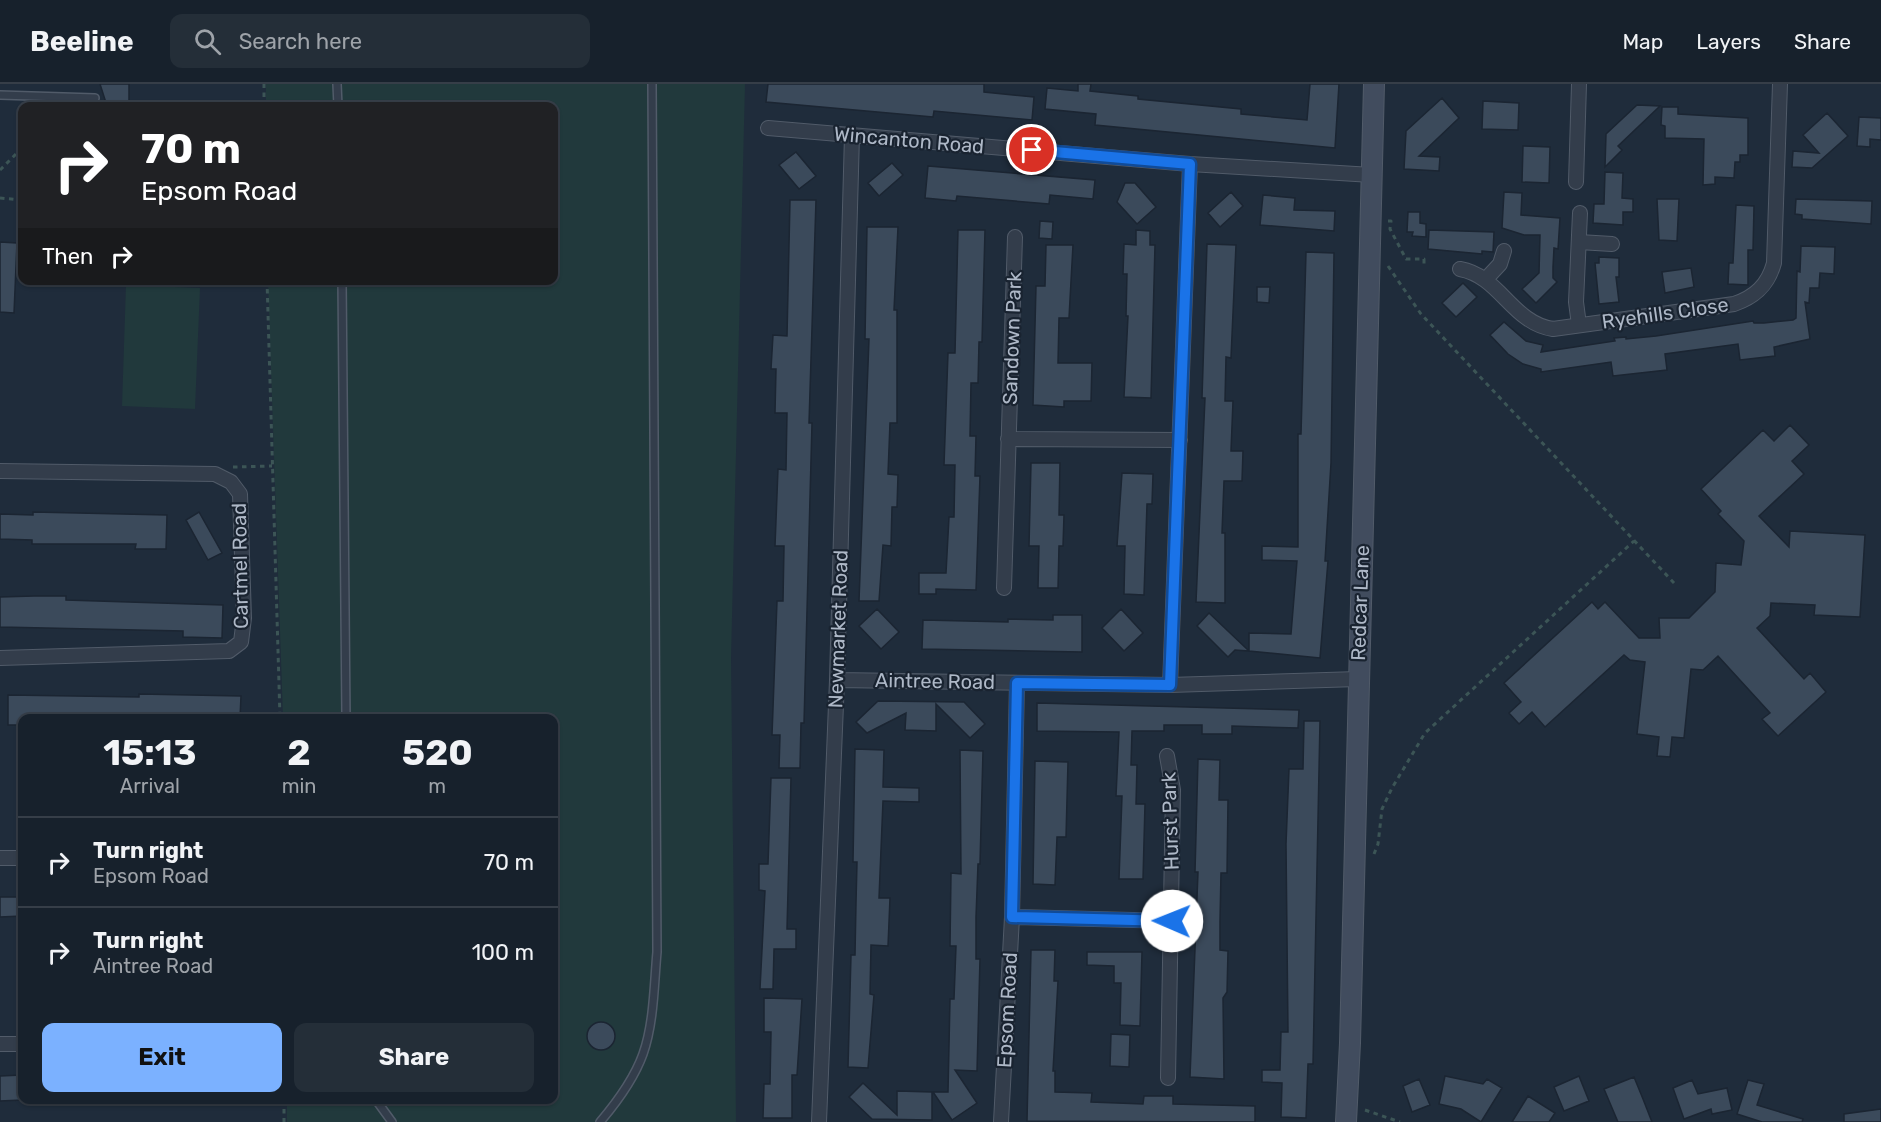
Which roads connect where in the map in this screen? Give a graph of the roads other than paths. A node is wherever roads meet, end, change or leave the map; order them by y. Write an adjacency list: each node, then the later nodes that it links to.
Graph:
1 (337, 84): 8 (lane)
2 (652, 84): 43 (lane)
3 (1374, 84): 12 (main road, Redcar Lane)
4 (1579, 84): 13 (street)
5 (1780, 84): 22 (street, Ryehills Close)
6 (0, 95): 7 (lane)
7 (95, 98)
8 (338, 102)
9 (768, 128): 10 (street, Wincanton Road)
10 (852, 135): 11 (street, Wincanton Road); 29 (street, Newmarket Road)
11 (1190, 164): 12 (street, Wincanton Road); 24 (street)
12 (1372, 175): 28 (main road, Redcar Lane)
13 (1576, 182)
14 (1580, 213): 16 (street, Ryehills Close)
15 (1015, 237): 23 (street, Sandown Park)
16 (1578, 242): 17 (street); 22 (street, Ryehills Close)
17 (1612, 244)
18 (1504, 251): 20 (street)
19 (1460, 269): 20 (street, Ryehills Close)
20 (1486, 279): 22 (street, Ryehills Close)
21 (342, 285): 32 (lane)
22 (1579, 325)
23 (1008, 439): 24 (street); 26 (street, Sandown Park)
24 (1180, 440): 31 (street)
25 (0, 471): 27 (street, Cartmel Road)
26 (1004, 588)
27 (0, 658)
28 (1358, 679): 31 (street, Aintree Road); 46 (main road, Redcar Lane)
29 (837, 680): 30 (street, Aintree Road); 44 (street, Newmarket Road)
30 (1017, 683): 31 (street, Aintree Road); 36 (street, Epsom Road)
31 (1170, 685)
32 (346, 714)
33 (1167, 756): 37 (street, Hurst Park)
34 (0, 858): 35 (street)
35 (18, 858)
36 (1012, 917): 37 (street); 45 (street, Epsom Road)
37 (1172, 921): 40 (street, Hurst Park)
38 (0, 1044): 39 (street)
39 (18, 1044)
40 (1168, 1078)
41 (379, 1104): 42 (lane)
42 (392, 1122)
43 (600, 1122)
44 (819, 1122)
45 (1001, 1122)
46 (1346, 1122)

